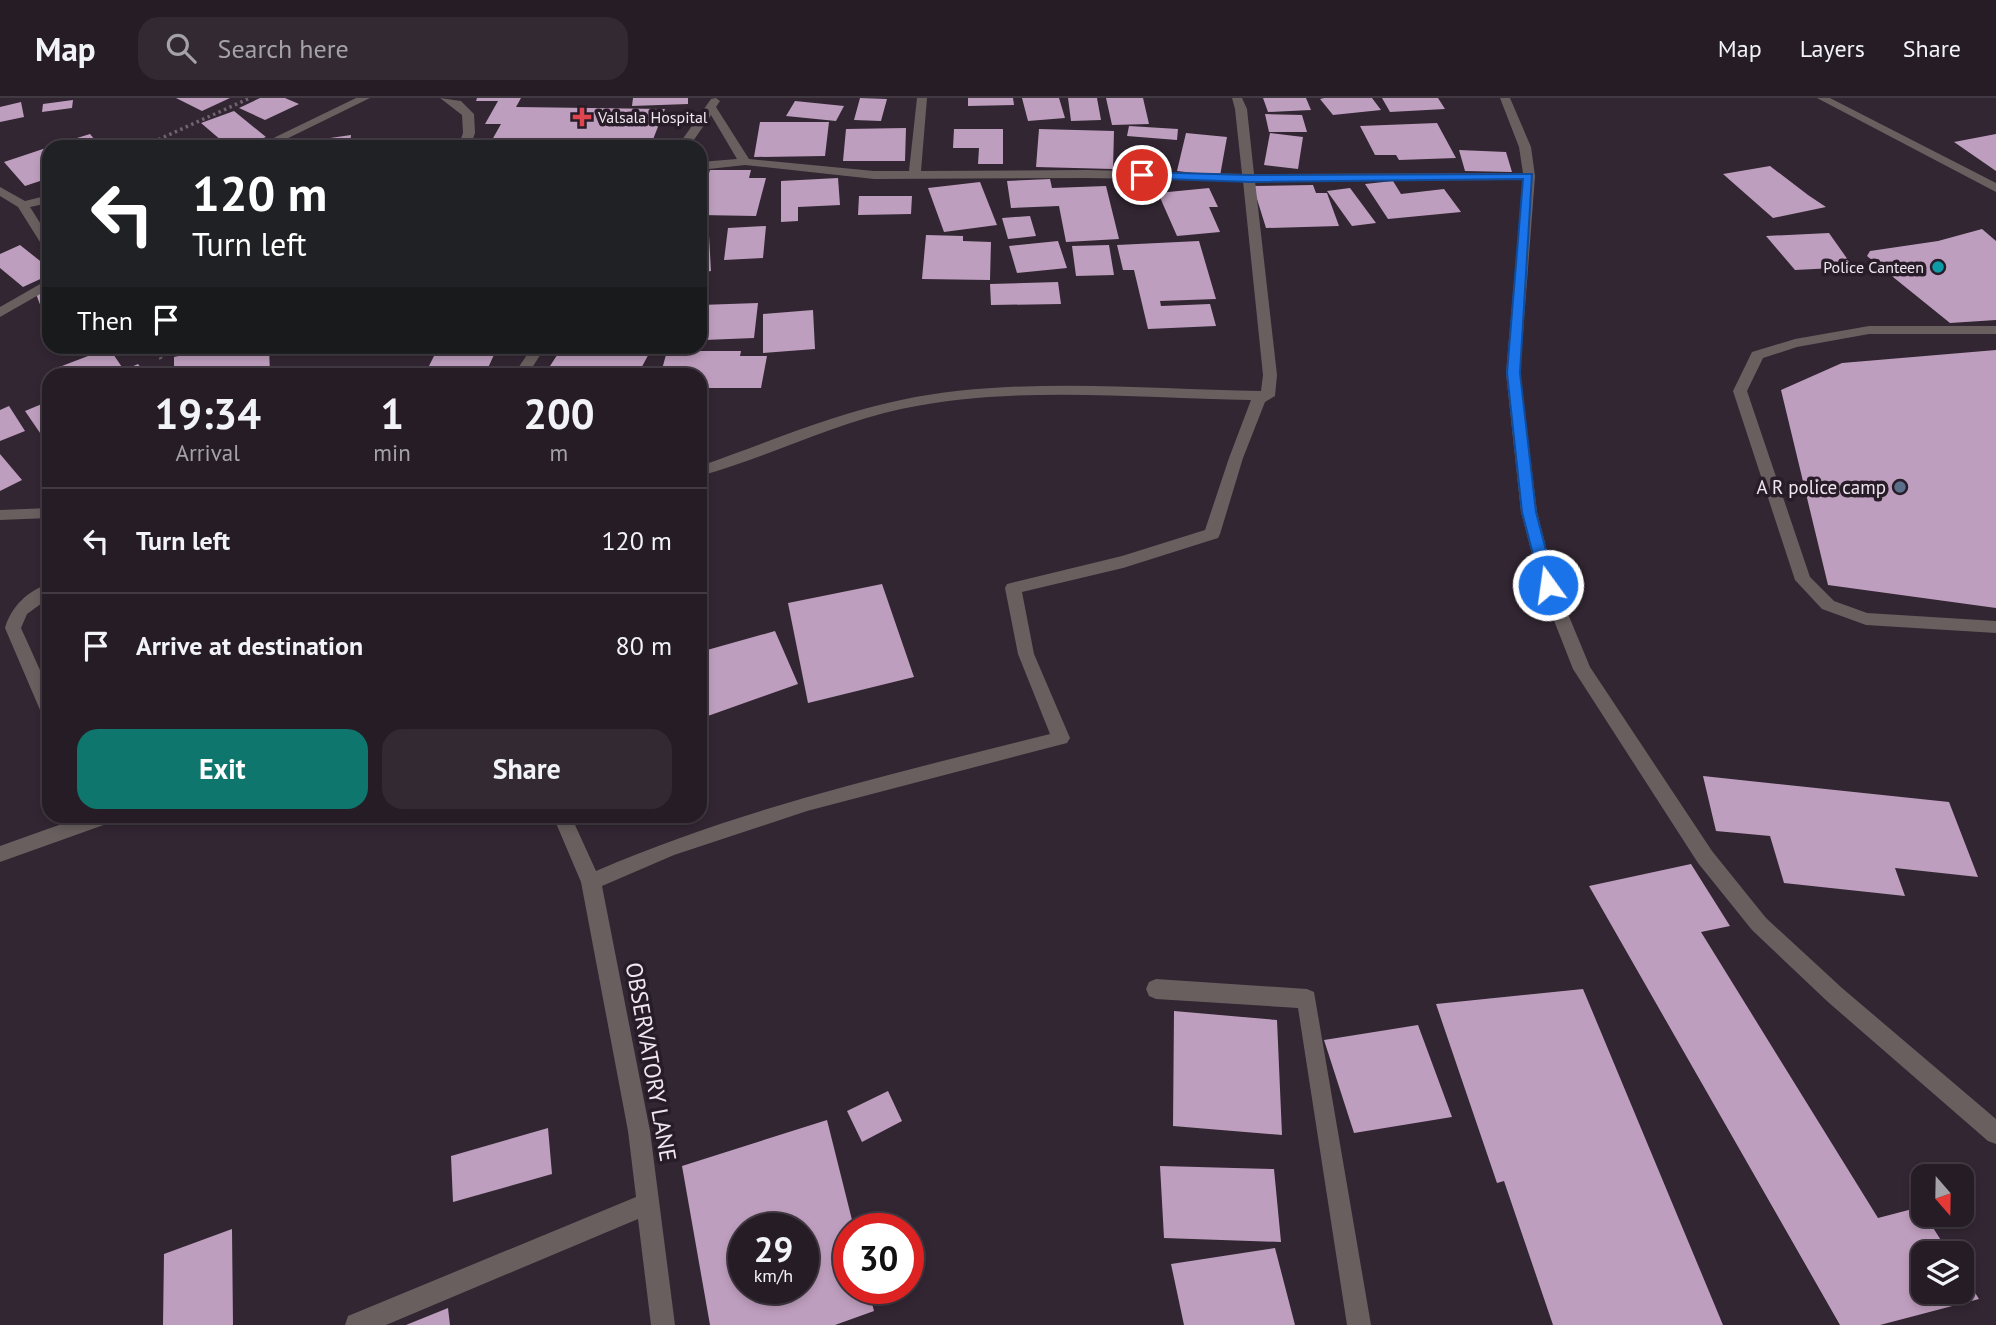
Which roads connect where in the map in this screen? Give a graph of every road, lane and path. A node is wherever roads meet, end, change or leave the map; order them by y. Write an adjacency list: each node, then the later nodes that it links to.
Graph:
1 (250, 98): 9 (path)
2 (365, 98): 10 (street)
3 (445, 98): 11 (street)
4 (922, 98): 15 (street)
5 (1237, 98): 17 (street)
6 (1505, 98): 16 (street)
7 (1822, 98): 18 (street)
8 (714, 102): 12 (street); 13 (street)
9 (157, 140)
10 (276, 140)
11 (466, 140)
12 (688, 140)
13 (745, 162): 14 (street); 15 (street)
14 (707, 165)
15 (915, 174): 17 (street)
16 (1528, 176): 17 (street); 40 (street)
17 (1249, 178): 28 (street)
18 (1996, 188)
19 (0, 191): 21 (street)
20 (42, 201): 21 (street)
21 (23, 205): 22 (street)
22 (42, 236)
23 (42, 287): 24 (street)
24 (0, 313)
25 (1996, 330): 33 (street)
26 (160, 354): 27 (path)
27 (162, 359)
28 (1268, 396): 29 (street); 38 (street)
29 (707, 469)
30 (42, 513): 31 (street)
31 (0, 515)
32 (42, 594): 34 (street)
33 (1996, 627)
34 (42, 694)
35 (85, 823): 37 (street)
36 (565, 823): 38 (street, OBSERVATORY LANE)
37 (0, 853)
38 (591, 882): 41 (street, OBSERVATORY LANE)
39 (1156, 989): 44 (street)
40 (1996, 1133)
41 (648, 1204): 42 (street); 43 (street, OBSERVATORY LANE)
42 (357, 1325)
43 (663, 1325)
44 (1359, 1325)

